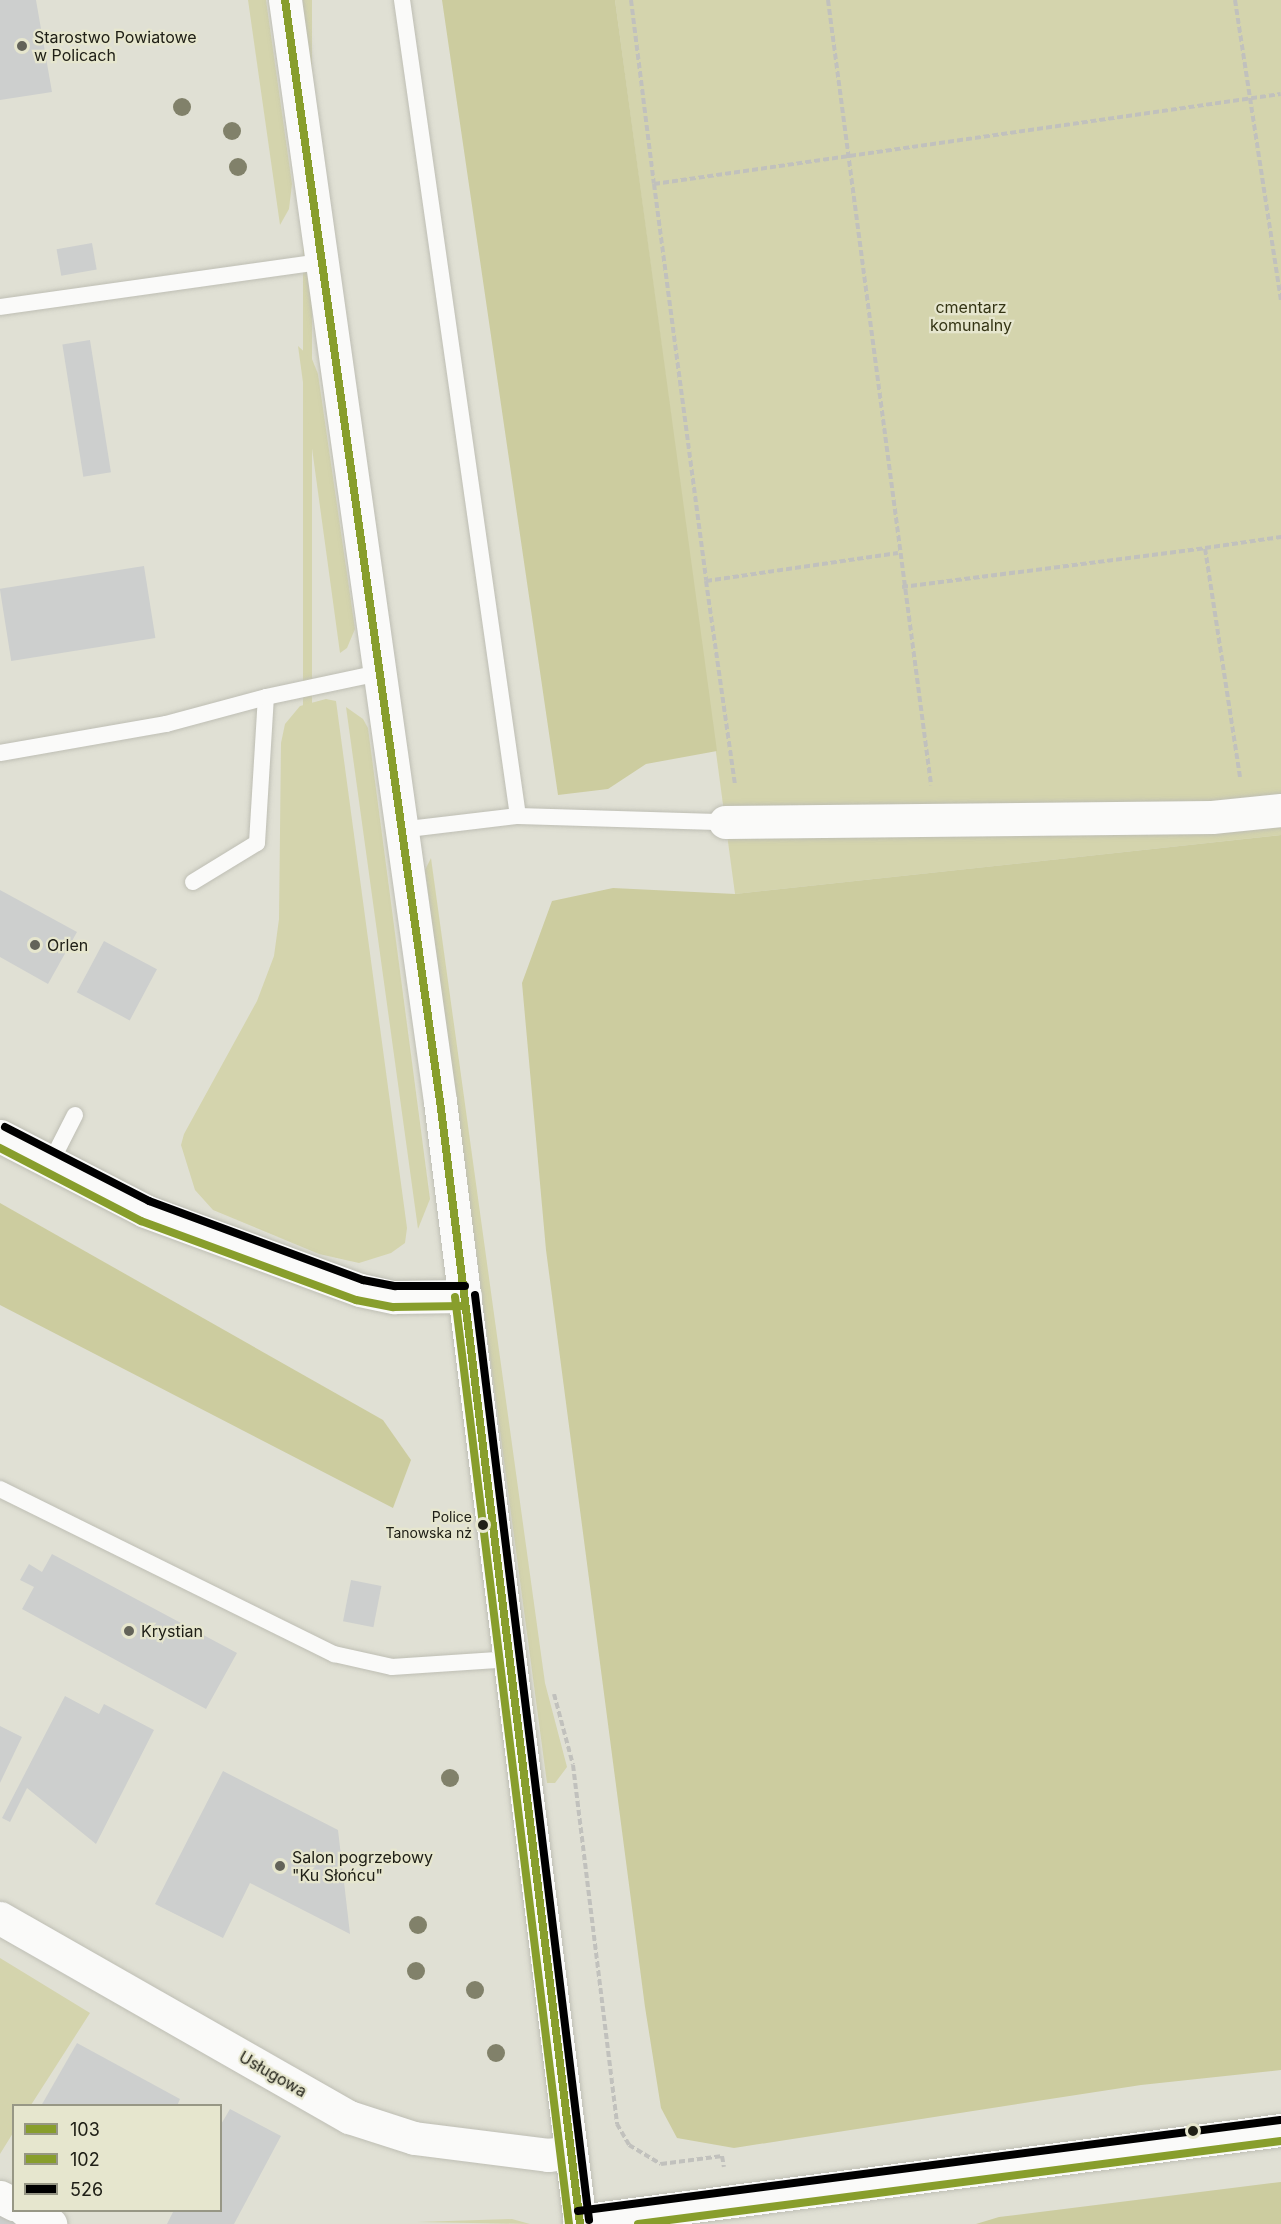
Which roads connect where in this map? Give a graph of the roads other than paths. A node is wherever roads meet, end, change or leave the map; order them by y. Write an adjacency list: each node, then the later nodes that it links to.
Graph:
1 (285, 0): 3 (street)
2 (402, 0): 9 (lane)
3 (322, 262): 4 (lane); 5 (street)
4 (0, 307)
5 (380, 673): 6 (lane); 11 (street)
6 (266, 697): 7 (lane); 12 (lane)
7 (0, 753)
8 (1281, 810): 10 (street)
9 (518, 816): 10 (lane); 11 (lane)
10 (732, 822)
11 (400, 830): 16 (street)
12 (194, 882)
13 (75, 1115): 15 (lane)
14 (0, 1136): 15 (street)
15 (50, 1164): 16 (street)
16 (465, 1296): 18 (street)
17 (0, 1489): 18 (lane)
18 (512, 1659): 21 (street)
19 (0, 1918): 21 (street, Usługowa)
20 (1281, 2130): 23 (street)
21 (571, 2152): 23 (street)
22 (27, 2212): 24 (street)
23 (580, 2222)
24 (50, 2224)

